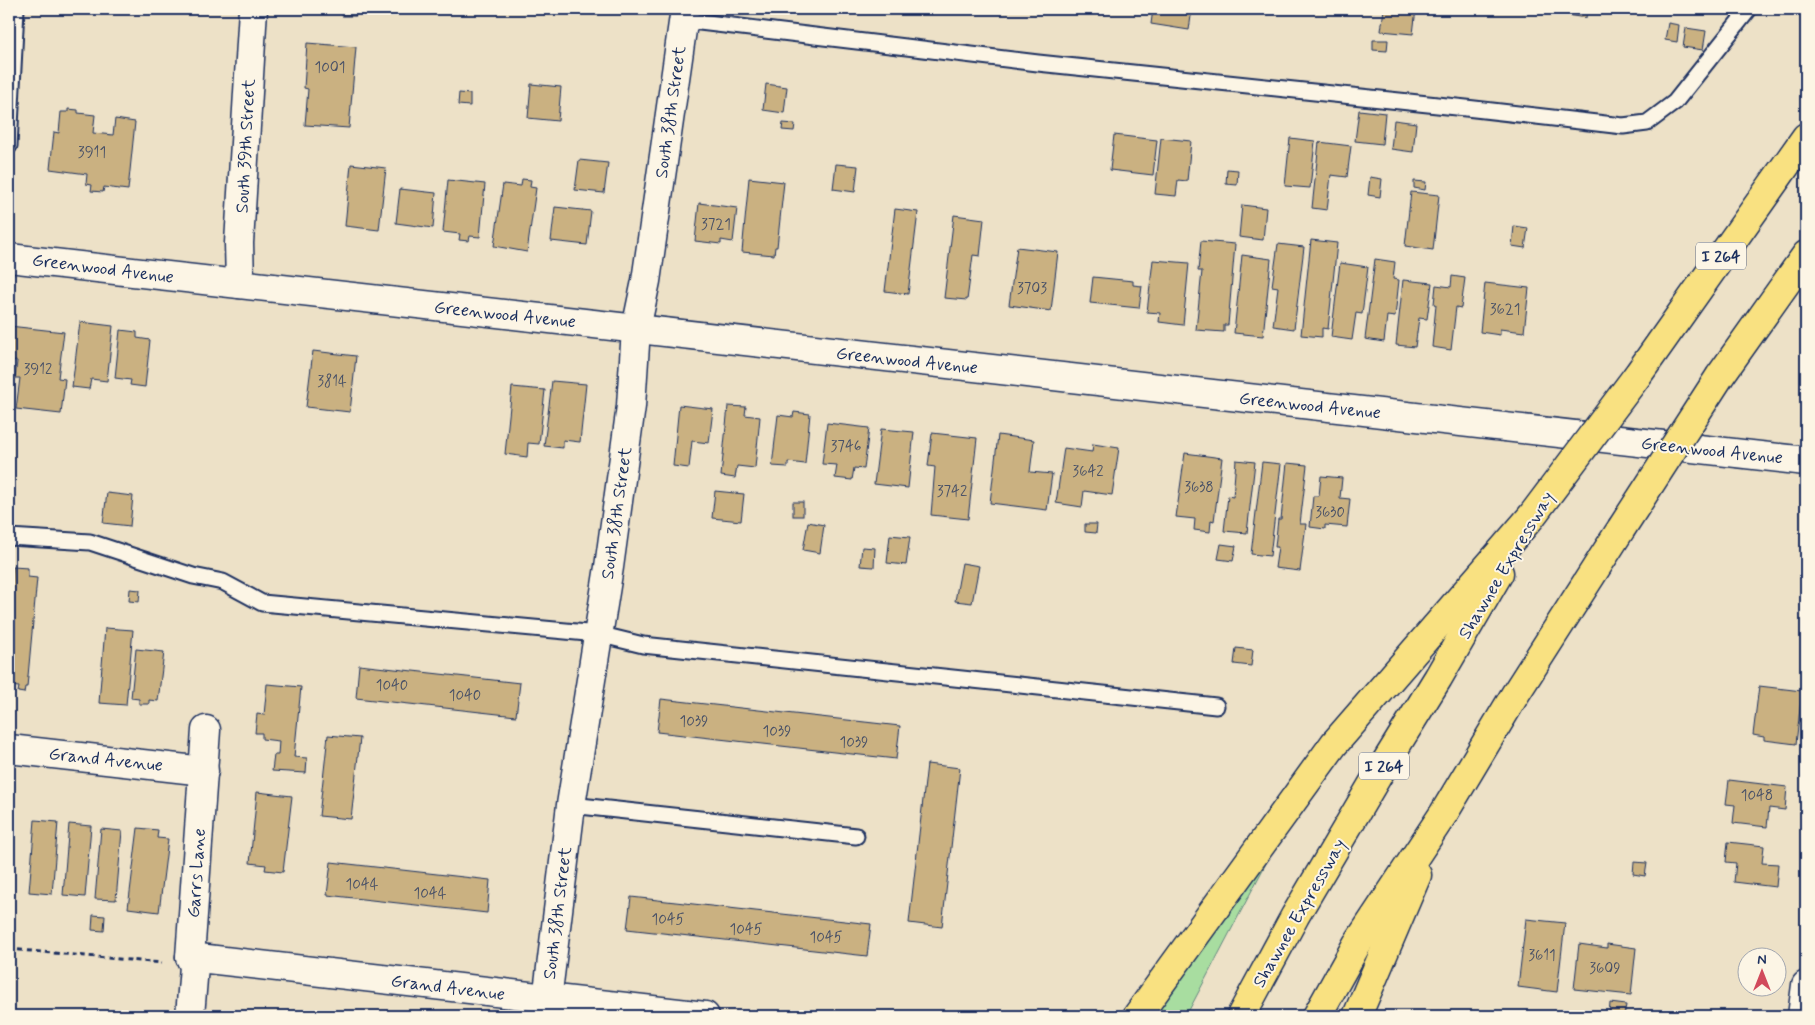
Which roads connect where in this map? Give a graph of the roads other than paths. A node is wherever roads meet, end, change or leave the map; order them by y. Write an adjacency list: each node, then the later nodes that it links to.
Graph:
1 (16, 9): 6 (lane)
2 (254, 9): 9 (street, South 39th Street)
3 (1749, 9): 4 (lane)
4 (684, 14): 10 (street, South 38th Street)
5 (1806, 136): 12 (highway, Shawnee Expressway / I 264, bridge)
6 (9, 146)
7 (1806, 255): 20 (highway, bridge)
8 (9, 258): 9 (street, Greenwood Avenue)
9 (240, 284): 10 (street, Greenwood Avenue)
10 (636, 329): 11 (street, Greenwood Avenue); 14 (street, South 38th Street)
11 (1806, 461)
12 (1530, 518): 27 (highway); 28 (highway, Shawnee Expressway / I 264)
13 (9, 537): 14 (lane)
14 (598, 634): 15 (lane); 19 (street, South 38th Street)
15 (1216, 706)
16 (206, 730): 18 (street, Garrs Lane)
17 (9, 749): 18 (street, Grand Avenue)
18 (204, 770): 22 (street, Garrs Lane)
19 (570, 806): 21 (lane); 24 (street, South 38th Street)
20 (1444, 813): 29 (highway); 30 (highway)
21 (856, 836)
22 (192, 962): 24 (street, Grand Avenue); 25 (street, Garrs Lane)
23 (1806, 985): 31 (street)
24 (546, 1007): 26 (street, Grand Avenue)
25 (190, 1016)
26 (705, 1016)
27 (1136, 1016)
28 (1240, 1016)
29 (1317, 1016)
30 (1357, 1016)
31 (1802, 1016)

